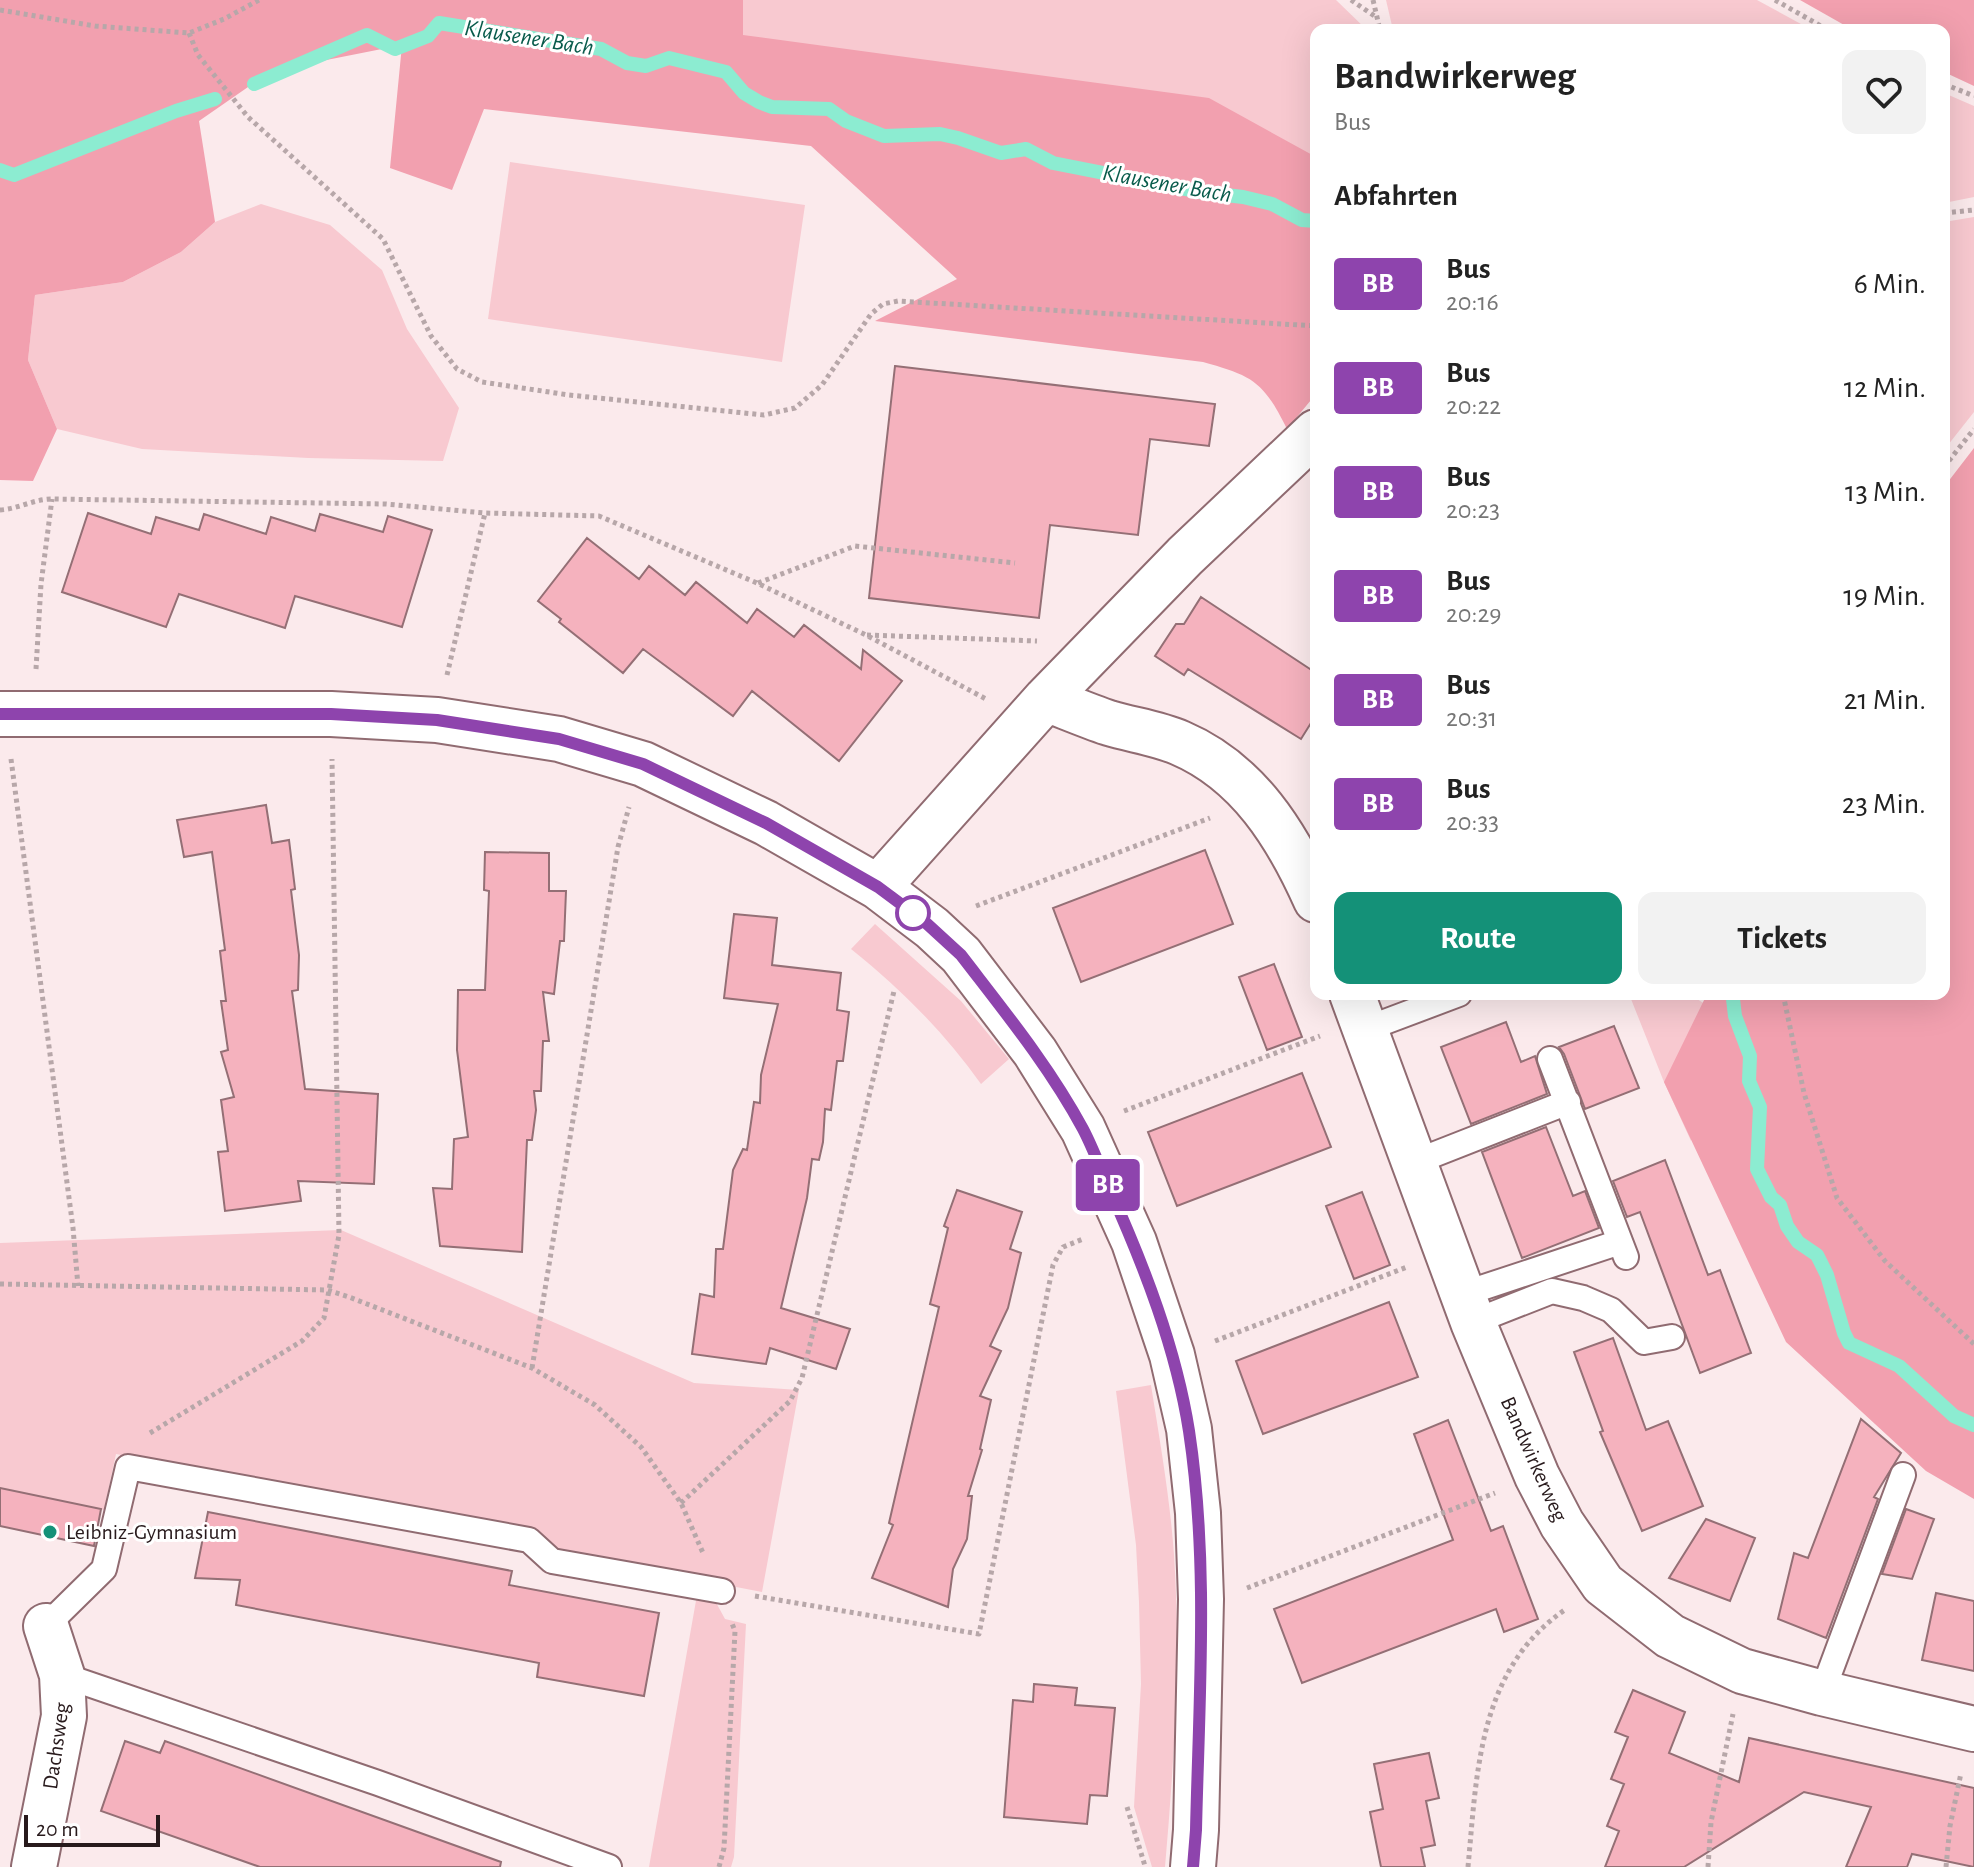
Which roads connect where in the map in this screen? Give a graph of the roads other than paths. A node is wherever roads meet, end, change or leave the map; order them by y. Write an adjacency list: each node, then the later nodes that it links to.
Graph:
1 (1310, 438): 2 (street)
2 (1046, 699): 4 (street); 5 (street)
3 (0, 714): 4 (street)
4 (878, 887): 21 (street)
5 (1310, 887)
6 (1426, 1000): 7 (lane)
7 (1359, 1012): 10 (street, Bandwirkerweg)
8 (1550, 1059): 9 (lane)
9 (1568, 1102): 10 (lane); 11 (lane)
10 (1415, 1162): 11 (street, Bandwirkerweg)
11 (1468, 1308): 12 (lane); 17 (street, Bandwirkerweg)
12 (1672, 1337)
13 (1903, 1475): 17 (lane)
14 (722, 1591): 15 (lane)
15 (46, 1626): 16 (street, Dachsweg)
16 (62, 1675): 19 (street, Dachsweg); 20 (lane)
17 (1822, 1693): 18 (street, Bandwirkerweg)
18 (1974, 1729)
19 (34, 1867)
20 (609, 1867)
21 (1193, 1867)

